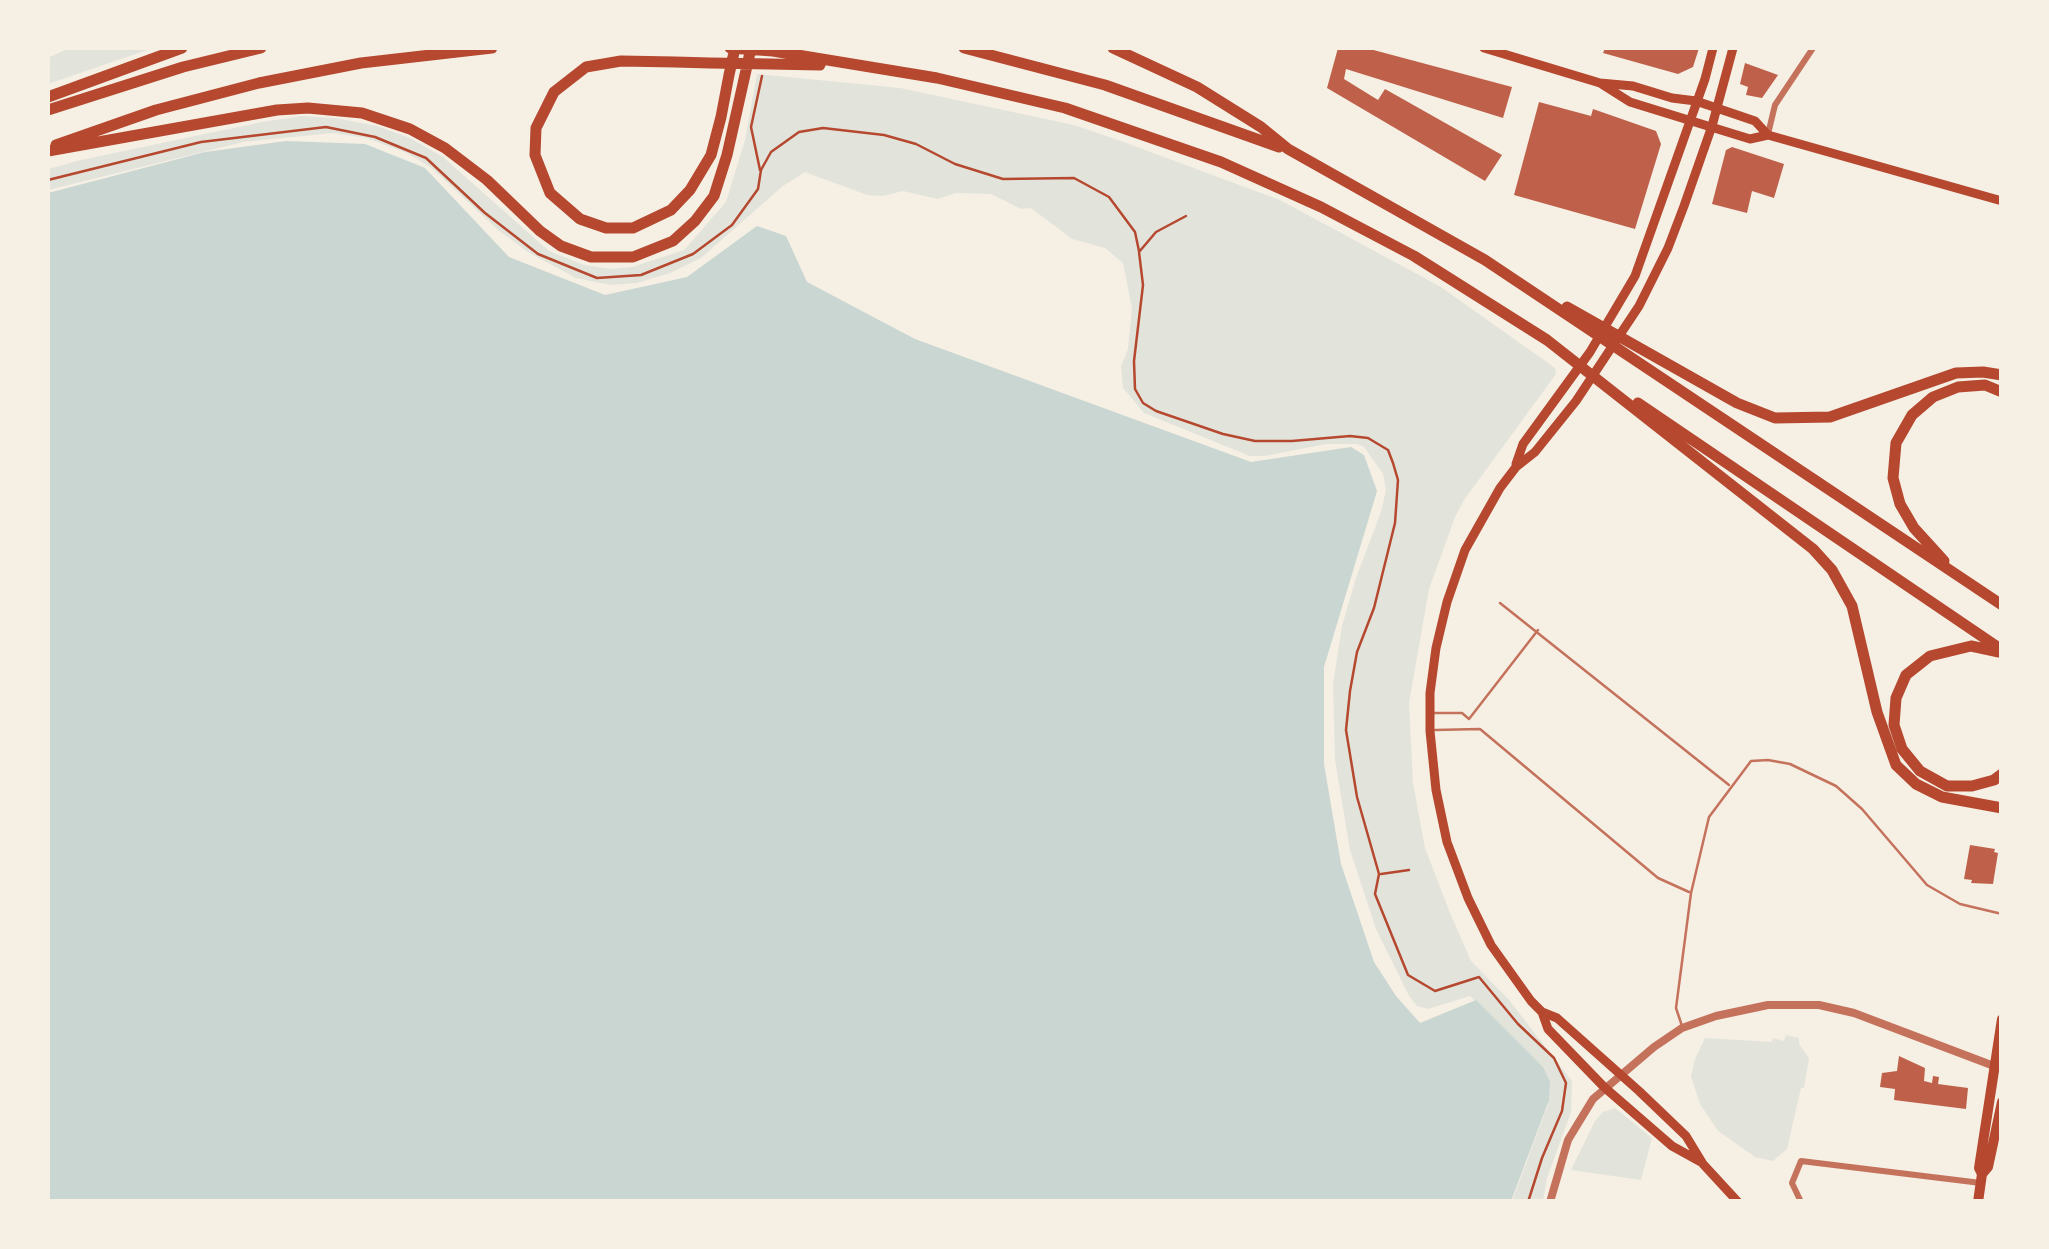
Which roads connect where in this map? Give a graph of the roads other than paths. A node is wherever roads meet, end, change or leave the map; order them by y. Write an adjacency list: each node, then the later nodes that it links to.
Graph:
1 (182, 48): 14 (highway)
2 (261, 48): 17 (highway)
3 (492, 48): 22 (highway)
4 (733, 48): 12 (highway); 12 (highway)
5 (750, 48): 22 (highway)
6 (964, 48): 21 (highway)
7 (1113, 48): 21 (highway)
8 (1484, 48): 13 (main road)
9 (1713, 48): 15 (main road)
10 (1733, 48): 16 (main road)
11 (1814, 48): 20 (street)
12 (769, 63): 26 (highway)
13 (1600, 83): 15 (main road); 18 (main road)
14 (48, 97)
15 (1696, 101): 16 (main road); 18 (main road)
16 (1718, 109): 19 (main road); 20 (main road)
17 (48, 110)
18 (1690, 119): 19 (main road); 28 (main road)
19 (1712, 126): 20 (main road); 28 (main road)
20 (1768, 135): 23 (main road)
21 (1288, 149): 24 (highway)
22 (48, 150)
23 (2002, 201)
24 (1636, 354): 25 (highway); 29 (highway)
25 (2002, 375)
26 (1612, 388): 33 (highway); 38 (highway)
27 (2002, 392): 29 (highway)
28 (1516, 467): 34 (main road)
29 (1954, 572): 31 (highway)
30 (1500, 603): 32 (lane)
31 (2002, 604)
32 (1538, 630): 34 (lane); 37 (lane)
33 (2002, 651): 36 (highway)
34 (1430, 713): 35 (main road)
35 (1430, 730): 39 (lane); 41 (main road)
36 (2002, 774)
37 (1730, 786): 39 (lane); 40 (lane)
38 (2002, 808)
39 (1691, 892): 43 (lane)
40 (2002, 914)
41 (1542, 1012): 45 (main road); 46 (main road)
42 (2002, 1019): 44 (highway)
43 (1682, 1028): 44 (street); 45 (street)
44 (1998, 1068): 49 (highway)
45 (1620, 1073): 46 (street); 48 (main road)
46 (1604, 1087): 48 (main road); 50 (street)
47 (2002, 1102): 49 (highway)
48 (1703, 1164): 51 (main road)
49 (1981, 1179): 52 (street); 53 (highway)
50 (1550, 1202)
51 (1738, 1202)
52 (1802, 1202)
53 (1978, 1202)

